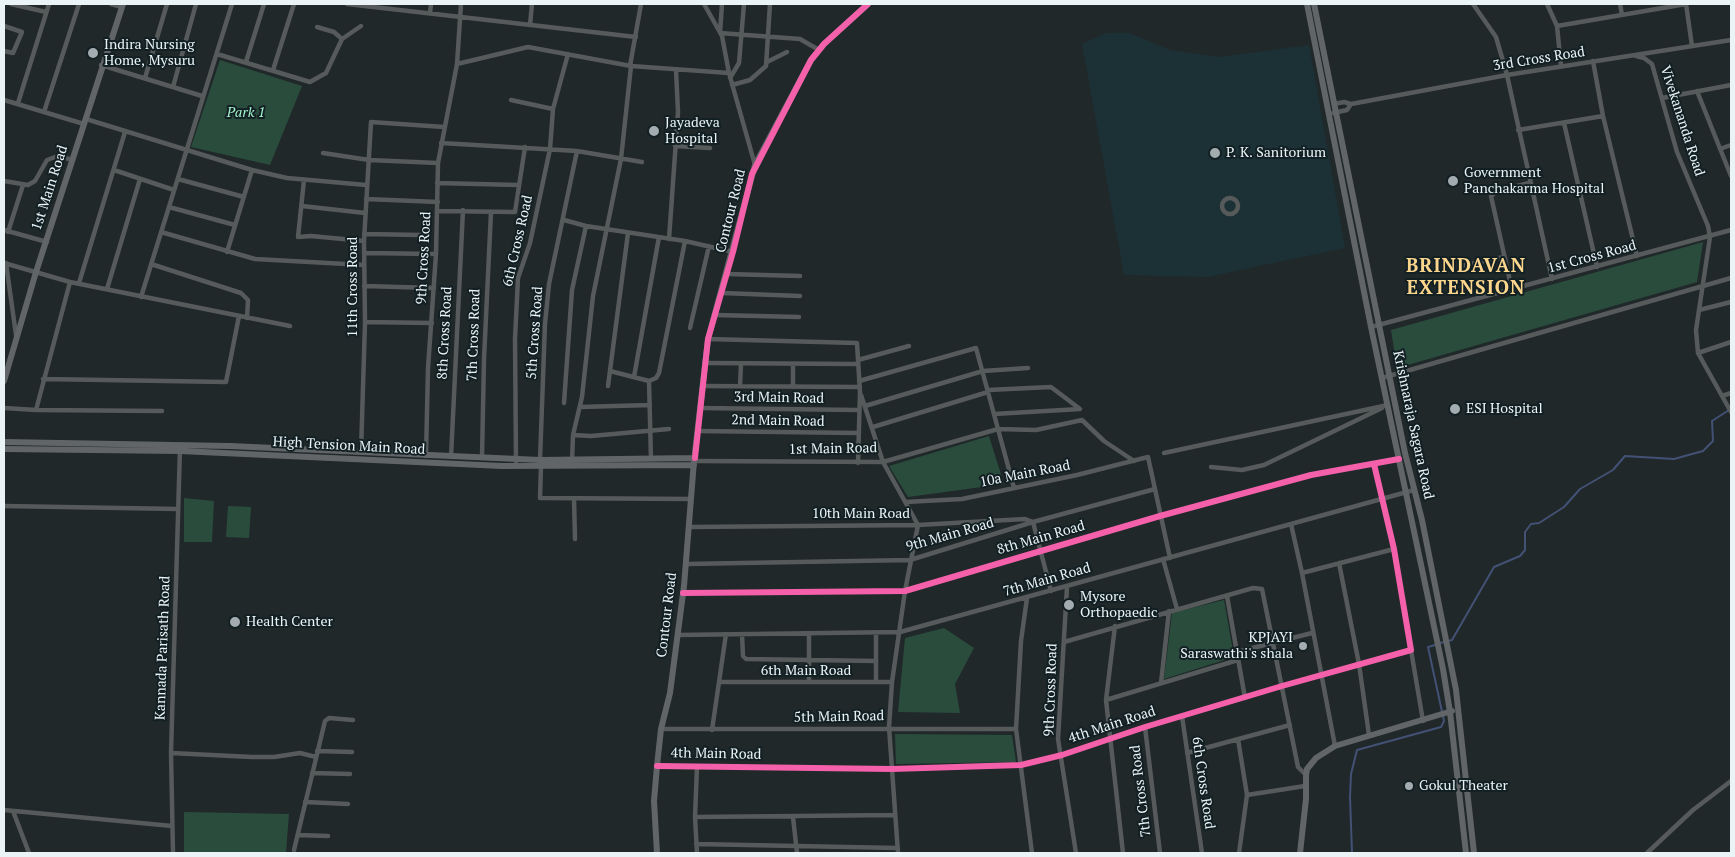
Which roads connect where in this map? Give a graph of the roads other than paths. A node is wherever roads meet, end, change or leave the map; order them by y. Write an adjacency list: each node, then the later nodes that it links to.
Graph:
1 (10, 4): 30 (street)
2 (48, 4): 30 (street)
3 (79, 4): 77 (street)
4 (111, 4): 27 (street)
5 (167, 4): 63 (street)
6 (196, 4): 66 (street)
7 (232, 4): 49 (street)
8 (264, 4): 52 (street)
9 (294, 4): 59 (street)
10 (346, 4): 28 (street)
11 (402, 4): 29 (street)
12 (431, 4): 31 (street)
13 (461, 4): 33 (street, 9th Cross Road)
14 (532, 4): 34 (street)
15 (641, 4): 41 (street)
16 (704, 4): 39 (street)
17 (722, 4): 39 (street)
18 (744, 4): 40 (street)
19 (770, 4): 42 (street)
20 (868, 4): 46 (main road, Contour Road)
21 (1307, 4): 76 (main road, Krishnaraja Sagara Road)
22 (1314, 4): 73 (main road, Krishnaraja Sagara Road)
23 (1473, 4): 61 (street)
24 (1547, 4): 37 (street)
25 (1620, 4): 32 (street)
26 (1686, 4): 32 (street); 45 (street)
27 (122, 5): 56 (main road, 1st Main Road)
28 (367, 6): 29 (street)
29 (401, 11): 31 (street)
30 (46, 12): 72 (street)
31 (430, 13): 33 (street)
32 (1622, 15): 37 (street)
33 (460, 17): 34 (street); 55 (street, 9th Cross Road)
34 (530, 25): 41 (street)
35 (4, 26): 47 (street)
36 (361, 26): 43 (street)
37 (1557, 26): 58 (street)
38 (317, 27): 43 (street)
39 (720, 33): 40 (street); 62 (street)
40 (741, 35): 42 (street); 62 (street)
41 (636, 37): 57 (street)
42 (767, 38): 46 (street); 53 (street)
43 (342, 39): 59 (street)
44 (1731, 40): 45 (street, 3rd Cross Road)
45 (1692, 46): 51 (street, 3rd Cross Road)
46 (819, 50): 99 (main road, Contour Road)
47 (4, 51)
48 (787, 52): 53 (street)
49 (217, 54): 52 (street); 68 (street)
50 (568, 54): 55 (street); 57 (street); 75 (street, 6th Cross Road)
51 (1632, 55): 54 (street, 3rd Cross Road); 69 (street, Vivekananda Road)
52 (246, 62): 59 (street)
53 (768, 62): 64 (street)
54 (1593, 62): 58 (street, 3rd Cross Road); 78 (street)
55 (457, 64): 81 (street, 9th Cross Road)
56 (101, 65): 63 (street); 79 (main road, 1st Main Road)
57 (630, 66): 60 (street); 94 (street)
58 (1561, 66): 61 (street, 3rd Cross Road)
59 (273, 70)
60 (676, 70): 62 (street); 86 (street)
61 (1507, 75): 74 (street, 3rd Cross Road); 82 (street)
62 (729, 76): 64 (street)
63 (145, 78): 66 (street)
64 (732, 85): 99 (street)
65 (1731, 85): 67 (street)
66 (173, 87): 68 (street)
67 (1697, 90): 69 (street); 90 (street)
68 (202, 96): 91 (street)
69 (1662, 98): 133 (street, Vivekananda Road)
70 (4, 100): 72 (street)
71 (511, 100): 75 (street)
72 (18, 103): 77 (street)
73 (1334, 104): 74 (street, 3rd Cross Road); 76 (main road, Krishnaraja Sagara Road)
74 (1351, 104): 76 (street, 3rd Cross Road)
75 (553, 109): 89 (street, 6th Cross Road)
76 (1330, 111): 173 (main road, Krishnaraja Sagara Road); 175 (main road, Krishnaraja Sagara Road)
77 (44, 112): 79 (street)
78 (1603, 116): 80 (street); 143 (street)
79 (85, 122): 83 (street); 95 (main road, 1st Main Road)
80 (1564, 123): 82 (street); 149 (street)
81 (444, 127): 84 (street, 9th Cross Road); 96 (street, 11th Cross Road)
82 (1518, 130): 108 (street)
83 (125, 132): 91 (street); 100 (street)
84 (441, 143): 87 (street); 98 (street, 9th Cross Road)
85 (1731, 145): 90 (street)
86 (675, 146): 88 (street); 134 (street)
87 (525, 147): 89 (street); 111 (street)
88 (710, 148)
89 (550, 149): 92 (street); 237 (street, 6th Cross Road)
90 (1720, 149): 102 (street)
91 (186, 151): 101 (street); 104 (street)
92 (577, 151): 94 (street); 122 (street, 5th Cross Road)
93 (323, 153): 96 (street)
94 (621, 159): 97 (street); 125 (street)
95 (73, 160): 109 (street); 137 (main road, 1st Main Road)
96 (369, 160): 98 (street); 110 (street, 11th Cross Road)
97 (642, 162)
98 (438, 163): 107 (street, 9th Cross Road)
99 (755, 165): 140 (main road, Contour Road)
100 (114, 170): 103 (street); 156 (street)
101 (252, 170): 105 (street); 113 (street)
102 (1731, 176)
103 (140, 179): 112 (street); 160 (street)
104 (178, 179): 112 (street); 113 (street)
105 (304, 180): 110 (street); 116 (street)
106 (4, 181): 109 (street)
107 (437, 183): 111 (street); 115 (street, 9th Cross Road)
108 (1529, 183): 144 (street); 154 (street)
109 (23, 185): 127 (street)
110 (366, 185): 114 (street, 11th Cross Road)
111 (518, 185): 120 (street)
112 (174, 190): 117 (street)
113 (244, 197): 123 (street)
114 (366, 199): 115 (street); 121 (street, 11th Cross Road)
115 (438, 202): 119 (street, 9th Cross Road)
116 (302, 206): 121 (street); 135 (street)
117 (169, 207): 123 (street); 128 (street)
118 (463, 210): 119 (street); 120 (street); 230 (street, 8th Cross Road)
119 (437, 211): 142 (street, 9th Cross Road)
120 (492, 212): 231 (street, 7th Cross Road)
121 (365, 213): 130 (street, 11th Cross Road)
122 (564, 220): 124 (street); 238 (street, 5th Cross Road)
123 (236, 225): 139 (street)
124 (586, 226): 125 (street); 204 (street)
125 (606, 230): 129 (street); 208 (street)
126 (1731, 230): 133 (street, 1st Cross Road)
127 (6, 231): 137 (street)
128 (161, 232): 139 (street); 146 (street)
129 (628, 233): 132 (street); 187 (street)
130 (364, 234): 131 (street); 135 (street, 11th Cross Road)
131 (422, 235)
132 (659, 237): 134 (street); 190 (street)
133 (1710, 237): 143 (street, 1st Cross Road); 157 (street, Vivekananda Road)
134 (669, 239): 136 (street)
135 (364, 241): 141 (street, 11th Cross Road)
136 (685, 241): 138 (street); 194 (street)
137 (46, 242): 150 (main road, 1st Main Road)
138 (709, 246): 140 (street); 176 (street)
139 (227, 252): 147 (street)
140 (733, 252): 151 (main road, Contour Road)
141 (364, 253): 142 (street); 147 (street, 11th Cross Road)
142 (436, 254): 159 (street, 9th Cross Road)
143 (1637, 256): 149 (street, 1st Cross Road)
144 (1504, 257): 148 (street); 161 (street)
145 (5, 263): 150 (street); 177 (street)
146 (151, 264): 163 (street); 170 (street)
147 (364, 265): 158 (street, 11th Cross Road)
148 (1460, 266)
149 (1597, 267): 154 (street, 1st Cross Road)
150 (36, 272): 155 (street); 177 (main road, 1st Main Road)
151 (728, 274): 152 (street); 162 (main road, Contour Road)
152 (800, 276)
153 (1731, 278): 157 (street)
154 (1552, 279): 161 (street, 1st Cross Road)
155 (70, 282): 156 (street); 192 (street)
156 (79, 283): 160 (street)
157 (1703, 285): 166 (street, Vivekananda Road); 191 (street)
158 (364, 286): 159 (street); 171 (street, 11th Cross Road)
159 (434, 288): 172 (street, 9th Cross Road)
160 (107, 289): 163 (street)
161 (1512, 290): 173 (street, 1st Cross Road)
162 (722, 293): 164 (street); 167 (main road, Contour Road)
163 (141, 296): 168 (street)
164 (800, 296)
165 (1731, 302): 166 (street)
166 (1699, 310): 181 (street, Vivekananda Road)
167 (716, 315): 169 (street); 178 (main road, Contour Road)
168 (239, 316): 170 (street); 192 (street)
169 (799, 317)
170 (247, 318): 174 (street)
171 (365, 322): 172 (street); 227 (street, 11th Cross Road)
172 (432, 324): 229 (street, 9th Cross Road)
173 (1379, 325): 175 (street, 1st Cross Road); 191 (main road, Krishnaraja Sagara Road)
174 (290, 326)
175 (1370, 327): 191 (main road, Krishnaraja Sagara Road)
176 (690, 328)
177 (17, 338): 189 (main road, 1st Main Road)
178 (708, 340): 182 (street); 183 (main road, Contour Road)
179 (1731, 342): 181 (street)
180 (909, 346): 182 (street)
181 (1698, 353): 203 (street, Vivekananda Road)
182 (858, 362): 185 (street); 195 (street)
183 (705, 363): 184 (street); 197 (main road, Contour Road)
184 (741, 364): 185 (street); 198 (street)
185 (793, 364): 199 (street)
186 (1028, 368): 188 (street)
187 (610, 371): 190 (street); 196 (street)
188 (983, 372): 195 (street); 201 (street); 207 (street)
189 (5, 373): 193 (main road, 1st Main Road)
190 (634, 377): 194 (street)
191 (1385, 377): 206 (main road, Krishnaraja Sagara Road); 245 (main road, Krishnaraja Sagara Road)
192 (43, 379): 211 (street)
193 (4, 381)
194 (649, 382): 205 (street)
195 (859, 382): 200 (street)
196 (608, 386)
197 (703, 386): 198 (street); 210 (main road, Contour Road)
198 (740, 386): 199 (street)
199 (793, 387): 200 (street)
200 (859, 390): 207 (street); 214 (street)
201 (988, 391): 216 (street); 216 (street); 217 (street)
202 (1731, 394): 203 (street)
203 (1722, 396): 213 (street, Vivekananda Road)
204 (564, 403)
205 (650, 405): 208 (street); 220 (street)
206 (1388, 405): 228 (street); 233 (main road, Krishnaraja Sagara Road); 242 (street)
207 (866, 406): 215 (street)
208 (580, 407): 223 (street)
209 (4, 408): 211 (street)
210 (700, 408): 214 (street, 3rd Main Road); 221 (main road, Contour Road)
211 (36, 410): 212 (street)
212 (162, 411)
213 (1731, 412)
214 (858, 413): 215 (street, 3rd Main Road); 222 (street)
215 (868, 414): 217 (street)
216 (994, 414): 219 (street)
217 (873, 427): 236 (street)
218 (669, 428): 220 (street)
219 (998, 429): 235 (street, 1st Main Road); 236 (street, 1st Main Road); 243 (street)
220 (651, 430): 223 (street); 232 (street)
221 (697, 431): 222 (street, 2nd Main Road); 234 (main road, Contour Road)
222 (858, 433): 239 (street)
223 (573, 435): 240 (street)
224 (4, 442): 225 (main road)
225 (180, 448): 226 (main road, High Tension Main Road); 227 (main road); 237 (main road, High Tension Main Road); 251 (street, Kannada Parisath Road)
226 (4, 449)
227 (361, 452): 229 (main road)
228 (1164, 453)
229 (426, 456): 230 (main road)
230 (451, 457): 231 (main road)
231 (482, 458): 237 (main road)
232 (650, 459): 234 (main road); 240 (main road)
233 (1399, 459): 241 (street, 8th Main Road); 245 (main road, Krishnaraja Sagara Road)
234 (694, 461): 239 (street, 1st Main Road); 240 (main road, High Tension Main Road); 248 (main road, Contour Road)
235 (1134, 461): 243 (street, 10a Main Road); 244 (street, 10a Main Road)
236 (883, 462): 239 (street, 1st Main Road); 249 (street)
237 (516, 463): 238 (main road, High Tension Main Road)
238 (541, 463): 240 (main road, High Tension Main Road); 247 (street, 5th Cross Road)
239 (858, 463)
240 (572, 464)
241 (1374, 464): 246 (street); 252 (street, 8th Main Road)
242 (1211, 467)
243 (1014, 488): 249 (street, 10a Main Road)
244 (1155, 489): 252 (street); 253 (street, 9th Main Road)
245 (1410, 491): 246 (street, 7th Main Road); 284 (main road, Krishnaraja Sagara Road); 285 (main road, Krishnaraja Sagara Road)
246 (1382, 497): 254 (street, 7th Main Road); 258 (street)
247 (574, 499): 248 (street); 257 (street)
248 (691, 499): 256 (main road, Contour Road)
249 (906, 502): 255 (street)
250 (4, 506): 251 (street)
251 (178, 509): 318 (street, Kannada Parisath Road)
252 (1160, 516): 259 (street, 8th Main Road); 260 (street)
253 (1033, 522): 255 (street, 10th Main Road); 259 (street); 261 (street, 9th Main Road)
254 (1291, 524): 260 (street, 7th Main Road); 265 (street)
255 (918, 525): 256 (street, 10th Main Road); 261 (street)
256 (689, 527): 264 (main road, Contour Road)
257 (575, 539)
258 (1394, 549): 263 (street); 286 (street)
259 (1040, 551): 267 (street, 8th Main Road); 268 (street)
260 (1170, 558): 262 (street, 7th Main Road)
261 (910, 560): 264 (street, 9th Main Road); 267 (street)
262 (1163, 560): 266 (street, 7th Main Road); 272 (street)
263 (1339, 563): 265 (street); 291 (street)
264 (686, 564): 269 (main road, Contour Road)
265 (1302, 573): 277 (street)
266 (1067, 587): 268 (street, 7th Main Road); 282 (street, 9th Cross Road)
267 (905, 591): 269 (street, 8th Main Road); 275 (street)
268 (1051, 591): 271 (street, 7th Main Road)
269 (683, 593): 281 (main road, Contour Road)
270 (1226, 596): 272 (street); 283 (street); 287 (street)
271 (1027, 598): 275 (street, 7th Main Road); 310 (street)
272 (1177, 609): 273 (street)
273 (1169, 611): 274 (street); 297 (street)
274 (1115, 626): 282 (street); 300 (street)
275 (900, 632): 276 (street, 7th Main Road); 296 (street)
276 (876, 633): 280 (street, 7th Main Road); 290 (street)
277 (1312, 633): 283 (street); 292 (street)
278 (726, 634): 279 (street, 7th Main Road); 281 (street, 7th Main Road); 293 (street)
279 (742, 634): 280 (street, 7th Main Road); 289 (street)
280 (809, 634): 289 (street)
281 (678, 635): 309 (main road, Contour Road)
282 (1064, 642): 320 (street, 9th Cross Road)
283 (1274, 642): 287 (street); 298 (street)
284 (1447, 643): 285 (main road); 301 (main road, Krishnaraja Sagara Road)
285 (1438, 644): 302 (main road, Krishnaraja Sagara Road)
286 (1411, 650): 291 (street, 4th Main Road); 305 (street)
287 (1237, 652): 288 (street)
288 (1238, 660): 297 (street); 299 (street)
289 (809, 661): 290 (street); 294 (street)
290 (876, 661): 295 (street)
291 (1359, 664): 292 (street, 4th Main Road); 312 (street)
292 (1320, 675): 298 (street, 4th Main Road); 315 (street)
293 (719, 682): 294 (street, 6th Main Road); 311 (street)
294 (809, 682): 295 (street, 6th Main Road)
295 (876, 682): 296 (street, 6th Main Road)
296 (892, 682): 307 (street)
297 (1161, 683): 300 (street)
298 (1282, 686): 299 (street, 4th Main Road); 306 (street)
299 (1245, 698): 303 (street, 4th Main Road)
300 (1106, 700): 313 (street)
301 (1458, 710): 302 (main road); 359 (main road, Krishnaraja Sagara Road)
302 (1445, 714): 305 (main road); 358 (main road, Krishnaraja Sagara Road)
303 (1182, 716): 308 (street, 4th Main Road); 319 (street, 6th Cross Road)
304 (353, 720): 316 (street)
305 (1423, 721): 312 (main road)
306 (1290, 725): 314 (street); 328 (street)
307 (889, 727): 310 (street, 5th Main Road); 311 (street, 5th Main Road); 325 (street)
308 (1145, 727): 313 (street, 4th Main Road); 354 (street, 7th Cross Road)
309 (661, 729): 311 (street, 5th Main Road); 322 (main road, Contour Road)
310 (1016, 729): 323 (street)
311 (712, 730)
312 (1369, 735): 315 (main road)
313 (1109, 739): 320 (street, 4th Main Road); 353 (street)
314 (1238, 739): 319 (street); 331 (street)
315 (1335, 746): 328 (main road)
316 (318, 750): 317 (street); 321 (street)
317 (352, 752)
318 (171, 753): 321 (street); 339 (street, Kannada Parisath Road)
319 (1187, 753): 355 (street, 6th Cross Road)
320 (1062, 755): 323 (street, 4th Main Road); 352 (street, 9th Cross Road)
321 (316, 757): 326 (street)
322 (657, 766): 324 (street, 4th Main Road); 348 (main road, Contour Road)
323 (1021, 766): 325 (street, 4th Main Road); 351 (street)
324 (698, 767): 325 (street, 4th Main Road); 337 (street)
325 (892, 769): 336 (street)
326 (312, 773): 327 (street); 332 (street)
327 (350, 774)
328 (1306, 775): 330 (main road)
329 (1731, 781): 360 (street)
330 (1305, 786): 331 (street); 357 (main road)
331 (1247, 795): 356 (street)
332 (306, 802): 333 (street); 340 (street)
333 (348, 804)
334 (4, 810): 335 (street)
335 (13, 811): 339 (street); 346 (street)
336 (895, 815): 338 (street); 345 (street)
337 (695, 817): 338 (street); 342 (street)
338 (793, 817): 343 (street)
339 (172, 826): 347 (street, Kannada Parisath Road)
340 (298, 835): 341 (street); 344 (street)
341 (328, 836)
342 (696, 844): 343 (street); 349 (street)
343 (796, 845): 345 (street); 350 (street)
344 (294, 850)
345 (898, 851)
346 (29, 853)
347 (172, 853)
348 (656, 853)
349 (697, 853)
350 (796, 853)
351 (1032, 853)
352 (1076, 853)
353 (1123, 853)
354 (1160, 853)
355 (1202, 853)
356 (1240, 853)
357 (1300, 853)
358 (1466, 853)
359 (1474, 853)
360 (1646, 853)

